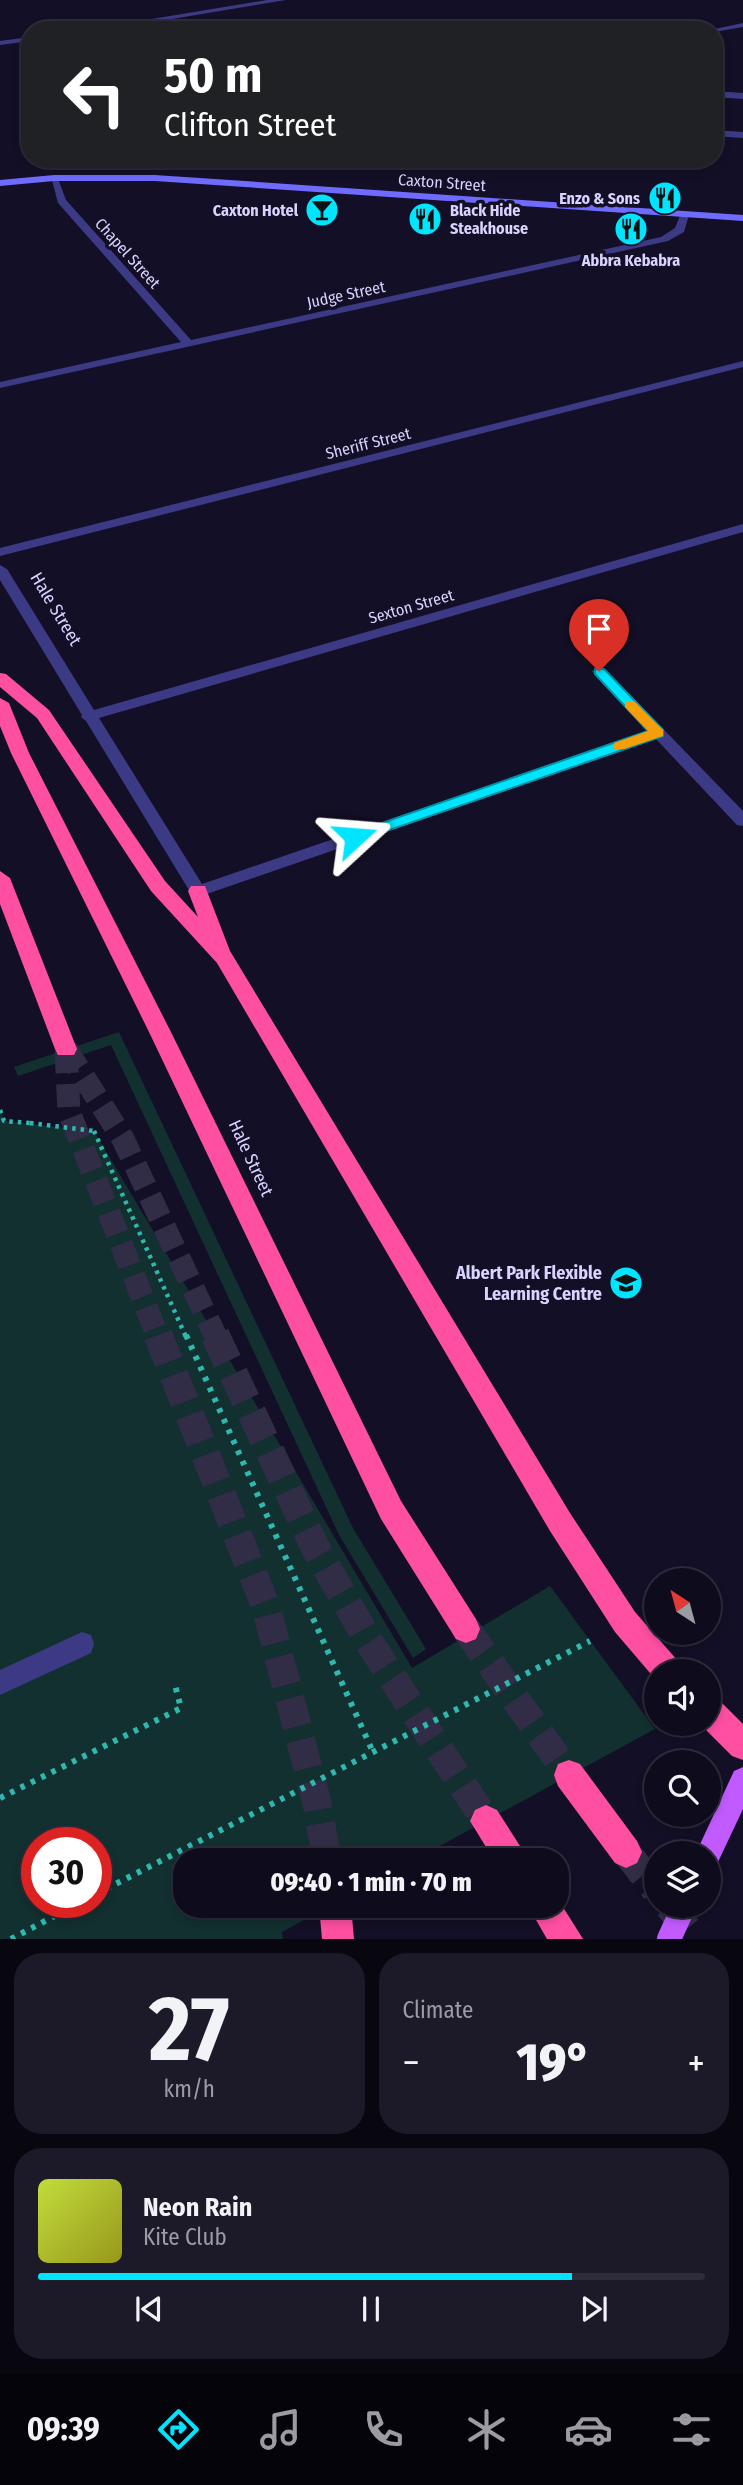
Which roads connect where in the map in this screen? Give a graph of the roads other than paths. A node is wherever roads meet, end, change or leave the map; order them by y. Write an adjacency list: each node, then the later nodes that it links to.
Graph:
1 (193, 0): 3 (street)
2 (282, 0): 3 (street)
3 (208, 11): 4 (street)
4 (146, 21)
5 (743, 25): 6 (street)
6 (723, 28)
7 (21, 40): 8 (street)
8 (0, 43)
9 (723, 95): 10 (street)
10 (743, 96)
11 (723, 134): 12 (street)
12 (743, 135)
13 (54, 178): 14 (main road, Caxton Street); 15 (main road, Caxton Street); 17 (street, Chapel Street)
14 (0, 181)
15 (684, 215): 16 (main road, Caxton Street); 17 (street, Judge Street)
16 (743, 218)
17 (189, 344): 19 (street, Judge Street)
18 (743, 364): 21 (street, Sheriff Street)
19 (0, 385)
20 (743, 528): 26 (street, Sexton Street)
21 (0, 552)
22 (0, 569): 26 (street, Hale Street)
23 (599, 671): 27 (street)
24 (0, 678): 31 (highway)
25 (0, 703): 33 (highway, Hale Street)
26 (89, 717): 30 (street, Hale Street)
27 (658, 733): 28 (street); 30 (street)
28 (743, 821)
29 (0, 878): 32 (highway)
30 (198, 891): 31 (highway)
31 (224, 958): 35 (highway)
32 (66, 1049)
33 (466, 1629)
34 (82, 1644): 36 (street)
35 (657, 1659)
36 (0, 1683)
37 (721, 1724): 38 (highway)
38 (743, 1745)
39 (569, 1776): 44 (highway)
40 (743, 1780): 42 (main road)
41 (486, 1821): 43 (highway)
42 (714, 1841)
43 (505, 1848)
44 (626, 1852)
45 (336, 1918): 48 (highway)
46 (552, 1918): 49 (highway)
47 (679, 1918): 50 (main road, bridge)
48 (338, 1939)
49 (567, 1939)
50 (669, 1939)

